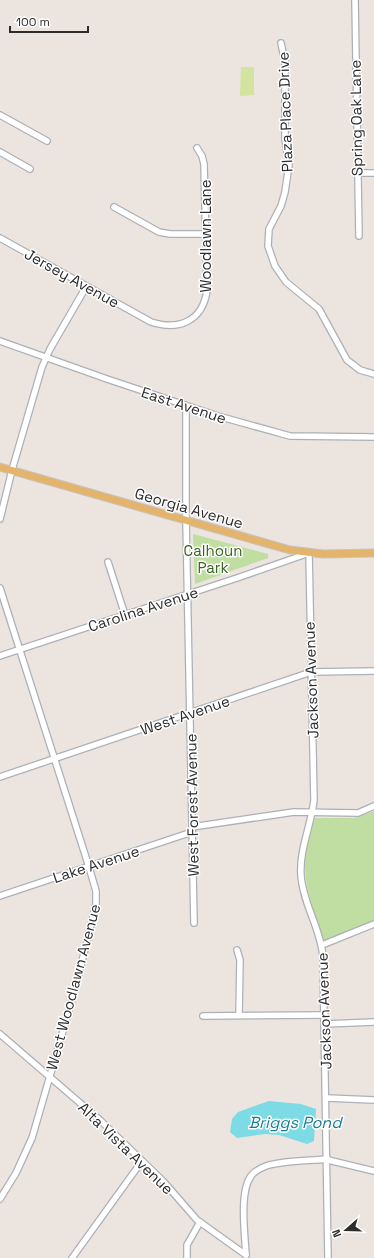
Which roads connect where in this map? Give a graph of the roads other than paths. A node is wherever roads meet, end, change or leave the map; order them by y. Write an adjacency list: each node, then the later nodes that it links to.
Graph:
1 (355, 0): 8 (street, Spring Oak Lane)
2 (281, 43): 18 (street, Plaza Place Drive)
3 (0, 115): 4 (street)
4 (47, 141)
5 (197, 148): 11 (street, Woodlawn Lane)
6 (0, 152): 7 (street)
7 (30, 170)
8 (357, 173): 9 (street); 12 (street, Spring Oak Lane)
9 (374, 173)
10 (114, 207): 11 (street)
11 (206, 234): 15 (street, Woodlawn Lane)
12 (359, 236)
13 (0, 238): 14 (street, Jersey Avenue)
14 (86, 287): 15 (street, Jersey Avenue); 17 (street)
15 (144, 318)
16 (0, 340): 17 (street, East Avenue)
17 (46, 357): 19 (street, East Avenue); 22 (street)
18 (374, 374)
19 (186, 406): 20 (street, East Avenue); 24 (street, West Forest Avenue)
20 (374, 437)
21 (0, 467): 22 (main road, Georgia Avenue)
22 (12, 470): 23 (street); 24 (main road, Georgia Avenue)
23 (0, 519)
24 (186, 520): 25 (main road, Georgia Avenue); 29 (street, West Forest Avenue)
25 (309, 553): 26 (main road, Georgia Avenue); 29 (street, Carolina Avenue); 34 (street, Jackson Avenue)
26 (374, 553)
27 (108, 562): 30 (street)
28 (0, 588): 31 (street, West Woodlawn Avenue)
29 (187, 594): 30 (street, Carolina Avenue); 35 (street, West Forest Avenue)
30 (125, 615): 31 (street, Carolina Avenue)
31 (20, 649): 32 (street, Carolina Avenue); 36 (street, West Woodlawn Avenue)
32 (0, 656)
33 (374, 671): 34 (street, West Avenue)
34 (311, 672): 35 (street, West Avenue); 39 (street, Jackson Avenue)
35 (190, 713): 36 (street, West Avenue); 40 (street, West Forest Avenue)
36 (55, 759): 37 (street, West Avenue); 41 (street, West Woodlawn Avenue)
37 (0, 777)
38 (374, 806): 39 (street, Lake Avenue)
39 (313, 813): 40 (street, Lake Avenue); 45 (street, Jackson Avenue)
40 (192, 830): 41 (street, Lake Avenue); 43 (street, West Forest Avenue)
41 (89, 867): 42 (street, Lake Avenue); 53 (street, West Woodlawn Avenue)
42 (0, 896)
43 (194, 923)
44 (374, 924): 45 (street)
45 (322, 945): 48 (street, Jackson Avenue)
46 (237, 950): 47 (street)
47 (240, 1015): 48 (street); 49 (street)
48 (325, 1015): 51 (street, Jackson Avenue)
49 (203, 1016)
50 (374, 1022): 51 (street)
51 (325, 1024): 54 (street, Jackson Avenue)
52 (0, 1034): 53 (street, Alta Vista Avenue)
53 (49, 1077): 57 (street, Alta Vista Avenue); 59 (street, West Woodlawn Avenue)
54 (327, 1098): 55 (street); 56 (street, Jackson Avenue)
55 (374, 1100)
56 (328, 1160): 58 (street); 60 (street, Alta Vista Avenue); 63 (street, Jackson Avenue)
57 (142, 1161): 60 (street, Alta Vista Avenue); 61 (street)
58 (374, 1171)
59 (0, 1199)
60 (200, 1222): 62 (street)
61 (72, 1258)
62 (187, 1258)
63 (328, 1258)

